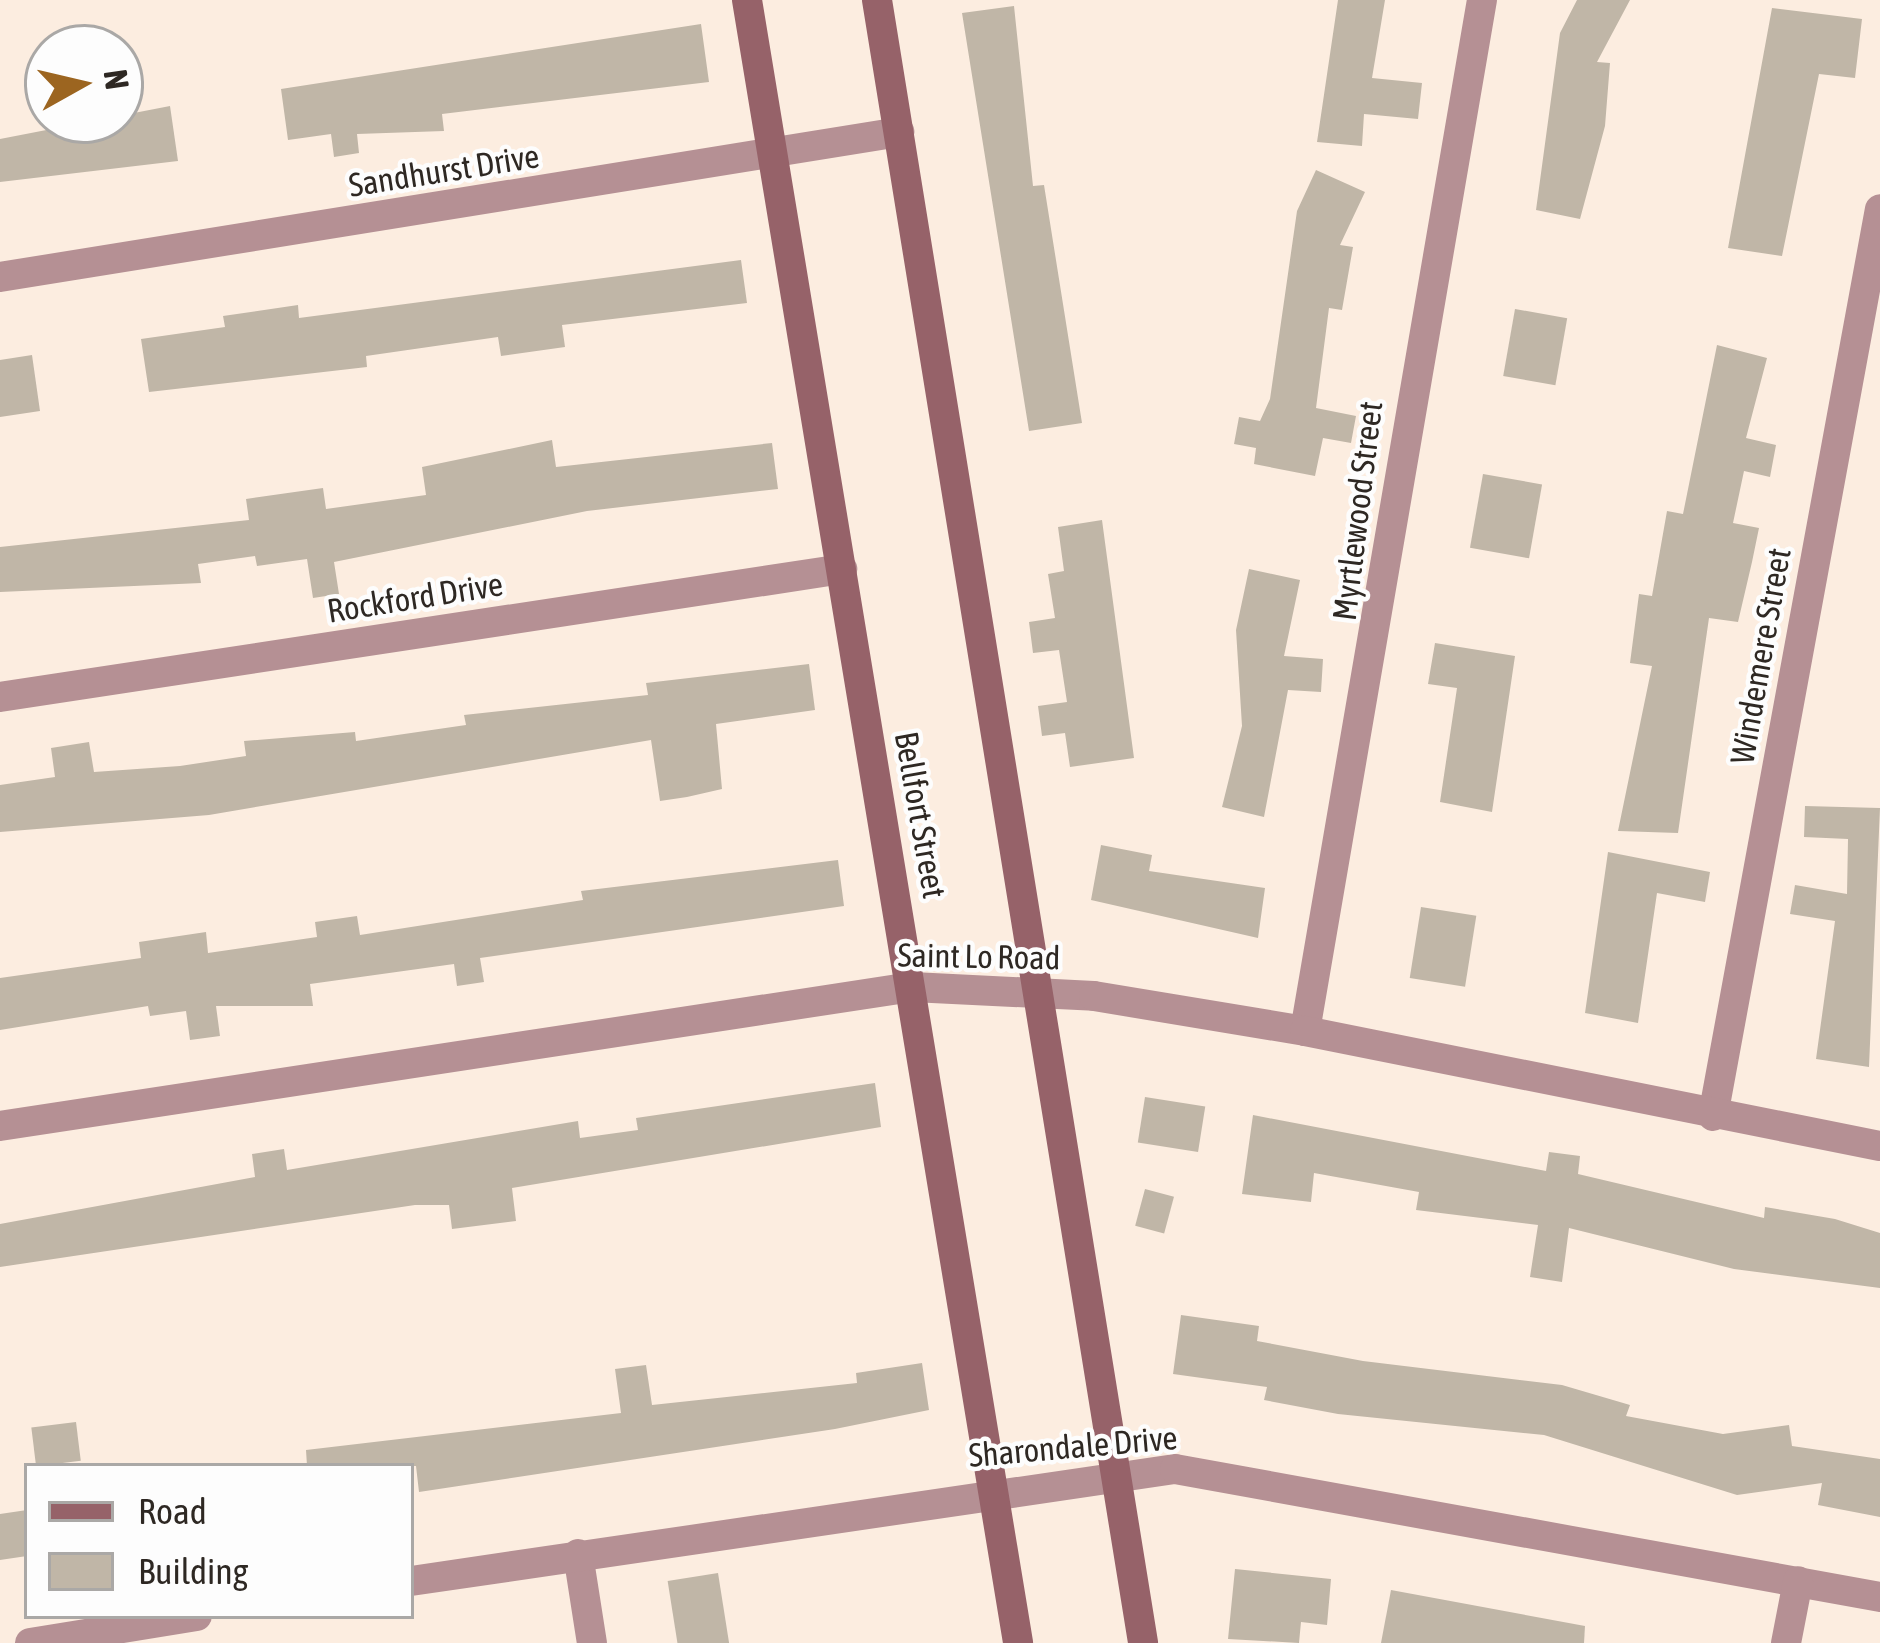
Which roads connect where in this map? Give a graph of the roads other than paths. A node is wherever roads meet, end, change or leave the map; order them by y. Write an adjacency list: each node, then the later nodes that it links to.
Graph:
1 (747, 0): 5 (main road, Bellfort Street)
2 (877, 0): 4 (main road)
3 (1482, 0): 12 (street, Myrtlewood Street)
4 (899, 132): 5 (street, Sandhurst Drive); 11 (main road)
5 (773, 156): 7 (street, Sandhurst Drive); 8 (main road, Bellfort Street)
6 (1880, 209): 13 (street, Windemere Street)
7 (0, 277)
8 (842, 569): 9 (street, Rockford Drive); 10 (main road, Bellfort Street)
9 (0, 697)
10 (912, 986): 11 (street, Saint Lo Road); 14 (street, Saint Lo Road); 17 (main road, Bellfort Street)
11 (1038, 992): 12 (street, Saint Lo Road); 16 (main road)
12 (1305, 1031): 13 (street, Saint Lo Road)
13 (1713, 1116): 15 (street, Saint Lo Road)
14 (0, 1126)
15 (1880, 1146)
16 (1115, 1472): 17 (street, Sharondale Drive); 20 (street, Sharondale Drive); 27 (main road)
17 (993, 1487): 18 (street, Sharondale Drive); 26 (main road, Bellfort Street)
18 (578, 1554): 19 (street, Sharondale Drive); 25 (street)
19 (414, 1581)
20 (1798, 1581): 21 (street, Sharondale Drive); 28 (street)
21 (1880, 1597)
22 (191, 1619): 23 (street)
23 (162, 1633): 24 (street)
24 (30, 1643)
25 (592, 1643)
26 (1018, 1643)
27 (1143, 1643)
28 (1786, 1643)

